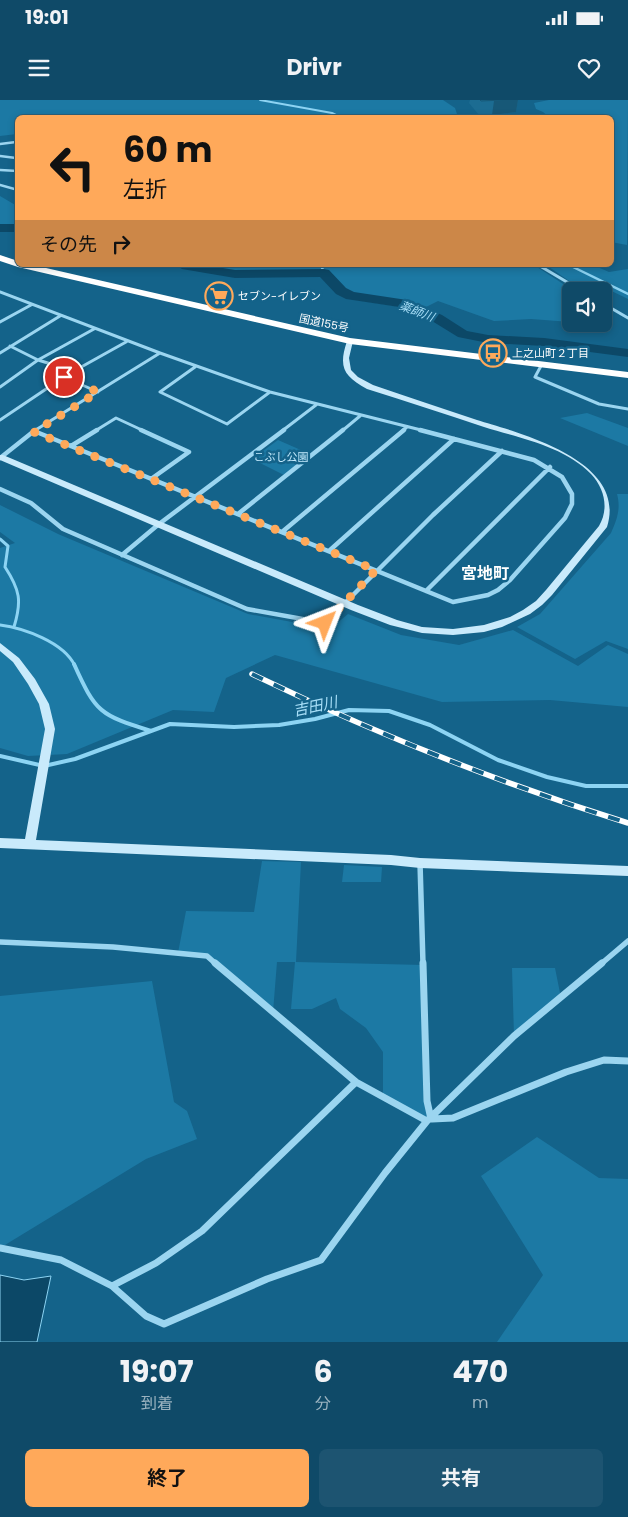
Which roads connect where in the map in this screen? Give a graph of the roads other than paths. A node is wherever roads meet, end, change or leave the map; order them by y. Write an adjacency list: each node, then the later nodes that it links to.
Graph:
1 (15, 142): 2 (street)
2 (0, 144)
3 (0, 156): 4 (street)
4 (15, 158)
5 (0, 170): 6 (street)
6 (15, 172)
7 (0, 185): 8 (street)
8 (15, 189)
9 (0, 258): 10 (highway, 国道155号)
10 (15, 263)
11 (32, 267): 21 (highway, 国道155号)
12 (542, 267): 13 (street)
13 (567, 282)
14 (0, 292): 15 (street)
15 (31, 305): 17 (street); 19 (street)
16 (612, 309): 18 (street)
17 (60, 316): 20 (street); 23 (street)
18 (628, 318)
19 (0, 322)
20 (94, 329): 22 (street); 26 (street)
21 (350, 341): 27 (highway, 国道155号); 54 (street)
22 (126, 342): 25 (street); 26 (street)
23 (10, 346): 24 (street); 26 (street)
24 (0, 353)
25 (160, 353): 28 (street); 31 (street)
26 (38, 360): 30 (street)
27 (542, 364): 29 (highway, 国道155号); 34 (street)
28 (194, 367): 32 (street); 32 (street)
29 (628, 375)
30 (0, 386)
31 (98, 392): 36 (street); 38 (street)
32 (270, 392): 33 (street)
33 (316, 405): 35 (street); 46 (street)
34 (628, 409)
35 (360, 416): 37 (street); 47 (street)
36 (0, 420)
37 (407, 428): 39 (street); 49 (street)
38 (34, 432): 40 (street); 42 (street)
39 (454, 439): 41 (street); 50 (street)
40 (71, 446): 44 (street); 44 (street)
41 (502, 450): 43 (street); 52 (street)
42 (0, 457): 48 (street)
43 (550, 467): 53 (street); 53 (street)
44 (151, 479): 46 (street)
45 (0, 489): 51 (street)
46 (194, 497): 47 (street); 48 (street)
47 (238, 514): 49 (street)
48 (159, 524): 51 (street); 54 (street)
49 (282, 532): 50 (street)
50 (329, 551): 52 (street)
51 (122, 555): 54 (street)
52 (376, 570): 53 (street); 54 (street)
53 (426, 591)
54 (344, 603)
55 (0, 646): 57 (street)
56 (0, 843): 57 (street)
57 (30, 843): 58 (street)
58 (420, 863): 59 (street); 64 (street)
59 (628, 871)
60 (628, 941): 64 (street)
61 (0, 942): 63 (street)
62 (628, 1061): 64 (street)
63 (356, 1082): 64 (street); 66 (street)
64 (429, 1120): 66 (street)
65 (0, 1248): 66 (street)
66 (112, 1286)

